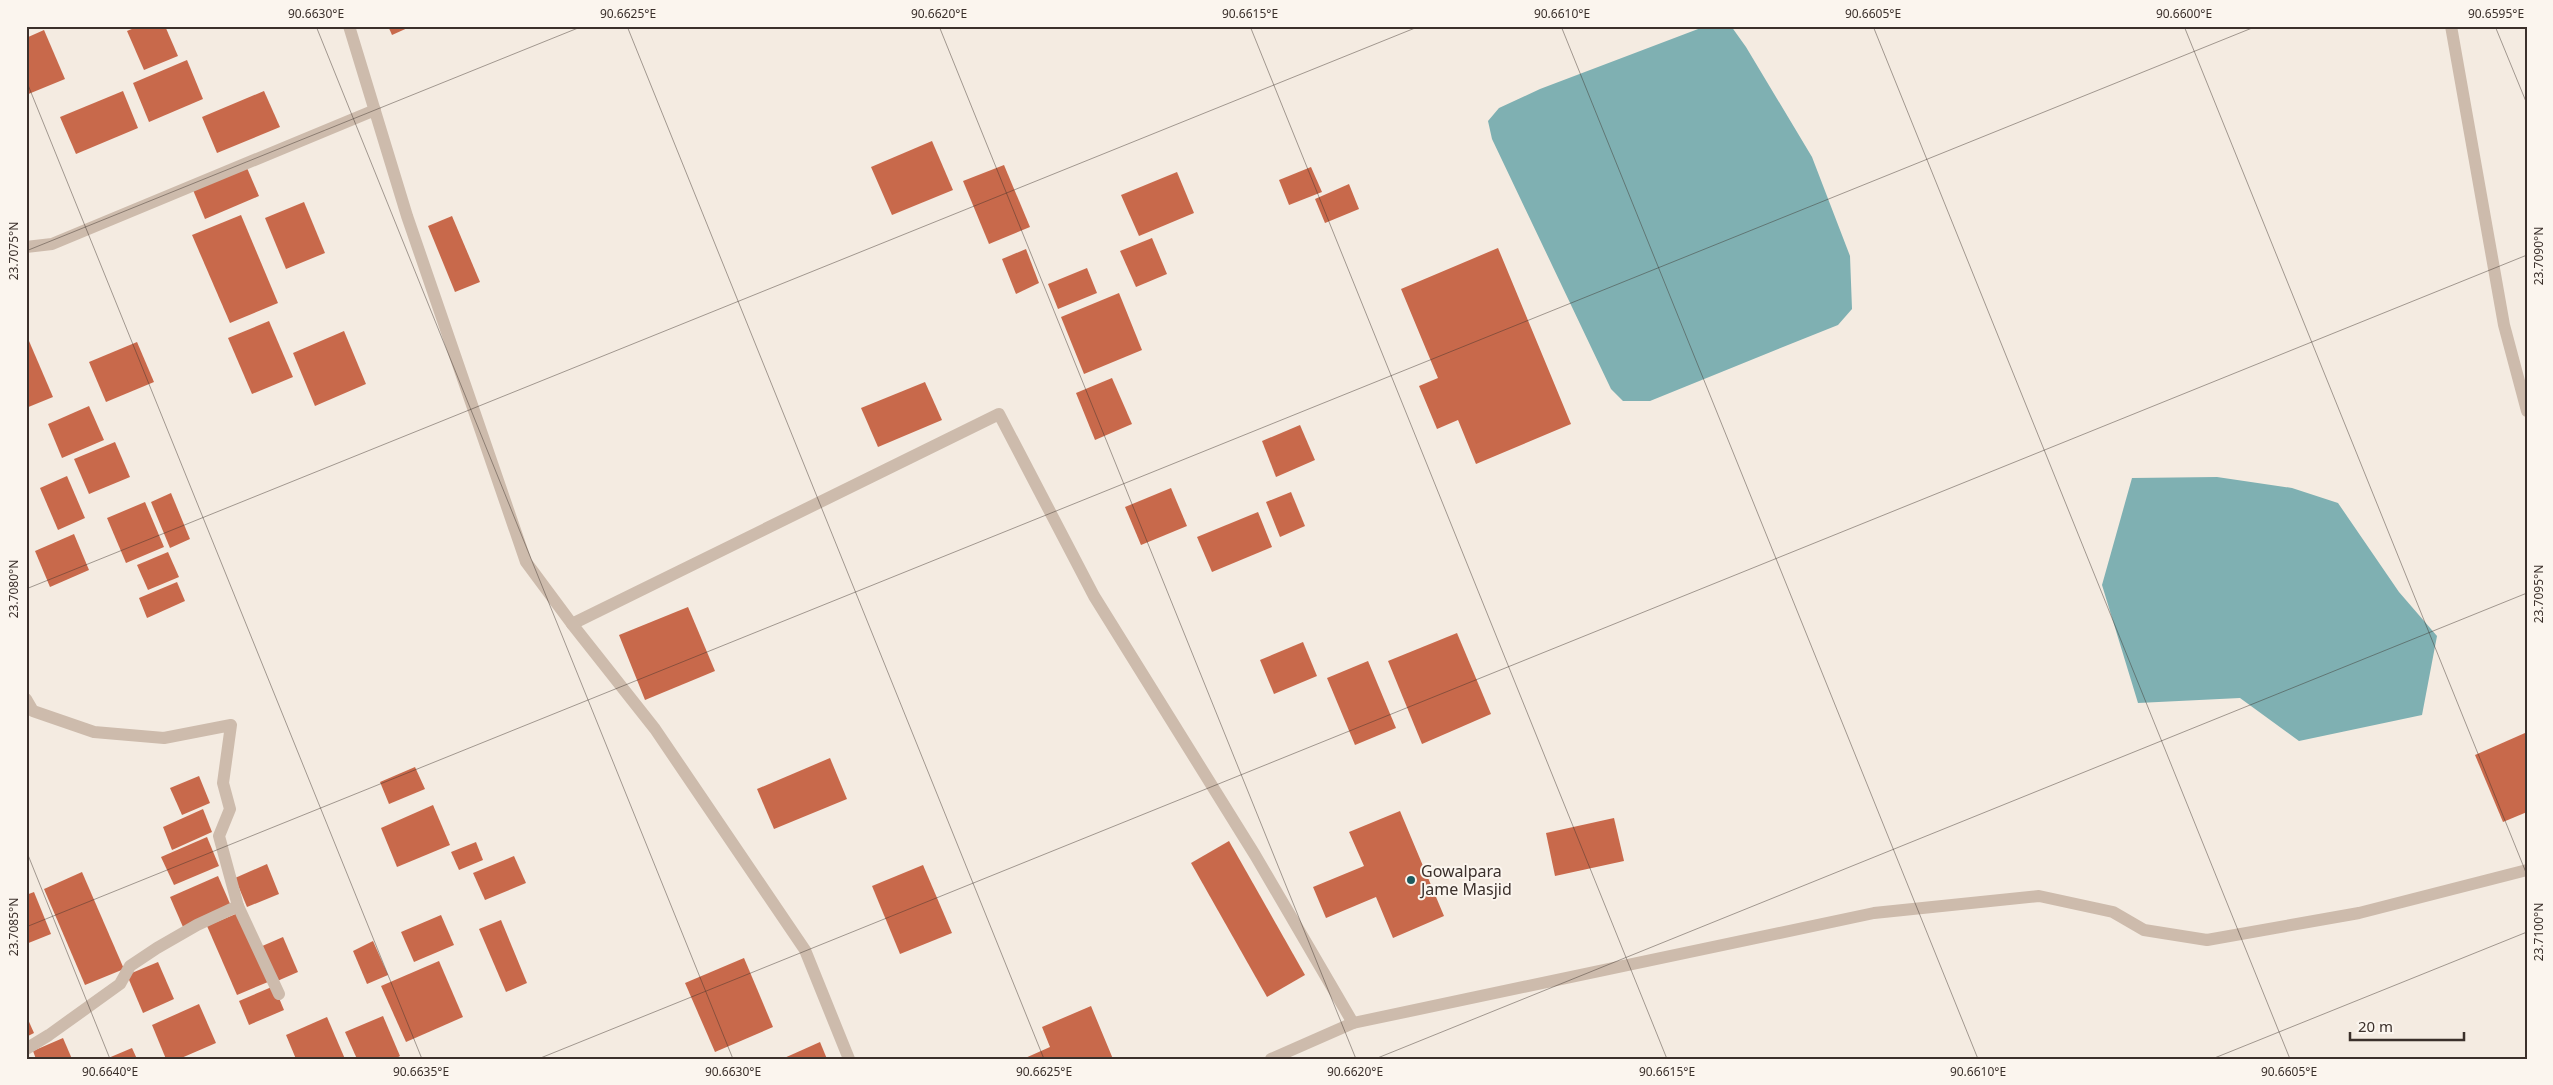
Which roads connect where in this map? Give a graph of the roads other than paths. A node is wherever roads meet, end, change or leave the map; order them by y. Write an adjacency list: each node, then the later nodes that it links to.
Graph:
1 (349, 26): 3 (street)
2 (2451, 26): 5 (street)
3 (375, 110): 4 (street); 6 (street)
4 (26, 247)
5 (2527, 411)
6 (572, 624): 11 (street); 13 (street)
7 (26, 700): 9 (street)
8 (2527, 870): 11 (street)
9 (238, 906): 10 (street); 12 (street)
10 (279, 994)
11 (1353, 1023): 14 (street)
12 (26, 1049)
13 (849, 1059)
14 (1271, 1059)

